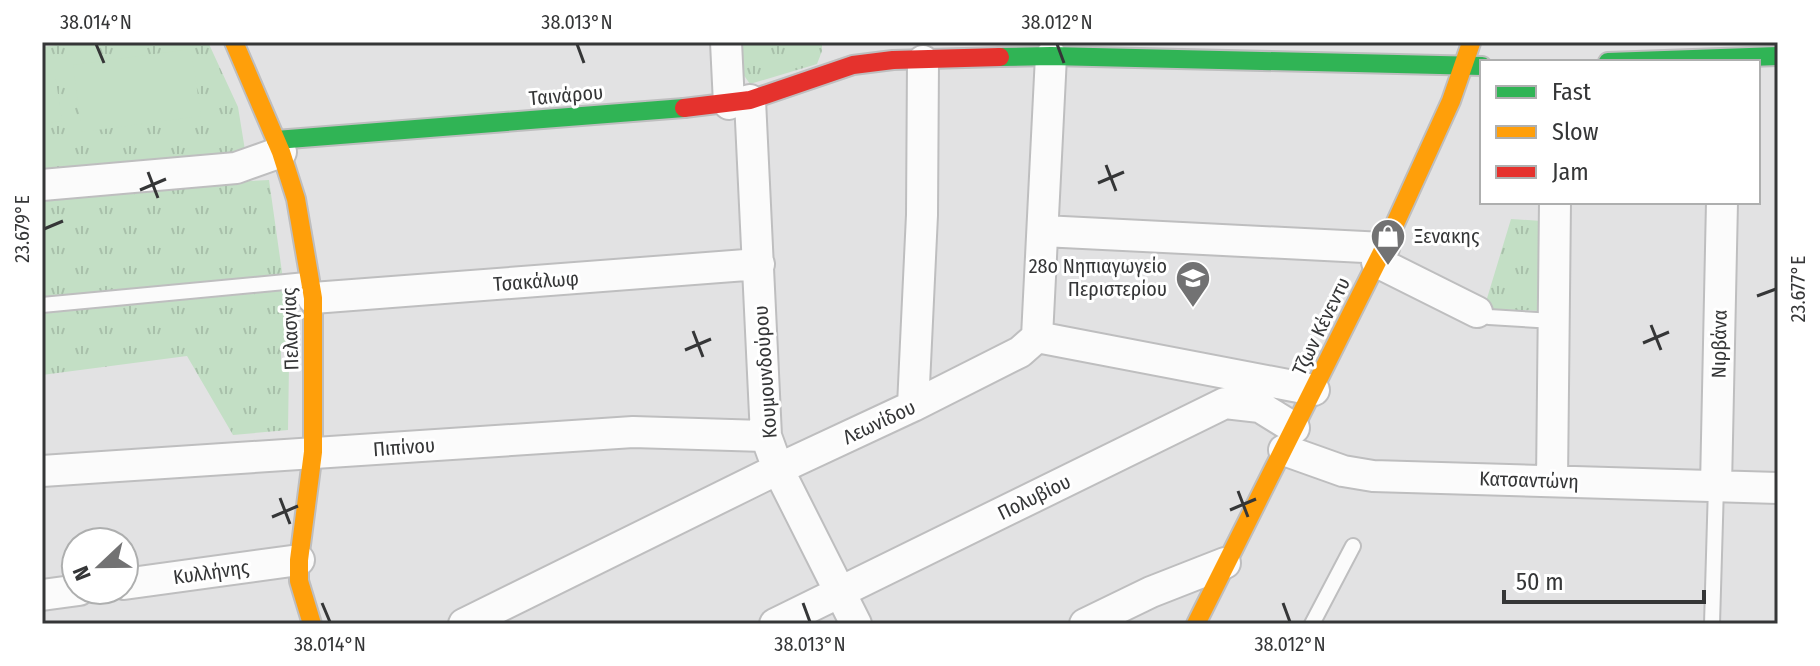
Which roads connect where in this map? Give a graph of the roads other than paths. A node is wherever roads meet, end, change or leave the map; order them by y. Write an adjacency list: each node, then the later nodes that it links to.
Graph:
1 (234, 42): 11 (street, Πελασγίας)
2 (726, 42): 10 (street, Κουμουνδούρου)
3 (1471, 42): 9 (street, Τζων Κένεντυ)
4 (853, 53): 8 (street, Ταινάρου); 10 (street, Ταινάρου)
5 (1051, 56): 8 (street, Ταινάρου); 9 (street, Ταινάρου); 15 (street)
6 (1778, 56): 7 (street)
7 (1724, 60)
8 (923, 61): 24 (street)
9 (1473, 66): 16 (street, Τζων Κένεντυ)
10 (739, 102): 11 (street, Ταινάρου); 17 (street, Κουμουνδούρου)
11 (279, 146): 12 (street); 18 (street, Πελασγίας)
12 (42, 185)
13 (1555, 204): 21 (street)
14 (1722, 204): 31 (street, Νιρβάνα)
15 (1043, 231): 16 (street); 22 (street)
16 (1380, 255): 20 (street); 23 (street, Τζων Κένεντυ)
17 (759, 264): 18 (street, Τσακάλωφ); 25 (street, Κουμουνδούρου)
18 (312, 289): 19 (lane); 27 (street, Πελασγίας)
19 (42, 305)
20 (1477, 312): 21 (lane)
21 (1554, 321): 30 (street)
22 (1037, 337): 23 (street); 24 (street, Λεωνίδου)
23 (1314, 390): 26 (street, Τζων Κένεντυ)
24 (913, 406): 28 (street, Λεωνίδου)
25 (766, 436): 27 (street, Πιπίνου); 28 (street, Κουμουνδούρου)
26 (1289, 439): 30 (street, Κατσαντώνη); 35 (street, Τζων Κένεντυ); 37 (street, Πολυβίου)
27 (313, 452): 29 (street, Πιπίνου); 34 (street, Πελασγίας)
28 (778, 469): 37 (street, Κουμουνδούρου); 39 (street, Λεωνίδου)
29 (42, 471)
30 (1552, 481): 31 (street, Κατσαντώνη)
31 (1716, 486): 32 (street, Κατσαντώνη); 45 (lane)
32 (1778, 488)
33 (1353, 546): 44 (lane)
34 (299, 560): 36 (street, Κυλλήνης); 38 (street, Πελασγίας)
35 (1225, 563): 42 (street); 43 (street, Τζων Κένεντυ)
36 (140, 582)
37 (840, 592): 40 (street, Πολυβίου); 41 (street, Κουμουνδούρου)
38 (312, 624)
39 (464, 624)
40 (775, 624)
41 (856, 624)
42 (1085, 624)
43 (1196, 624)
44 (1312, 624)
45 (1712, 624)

